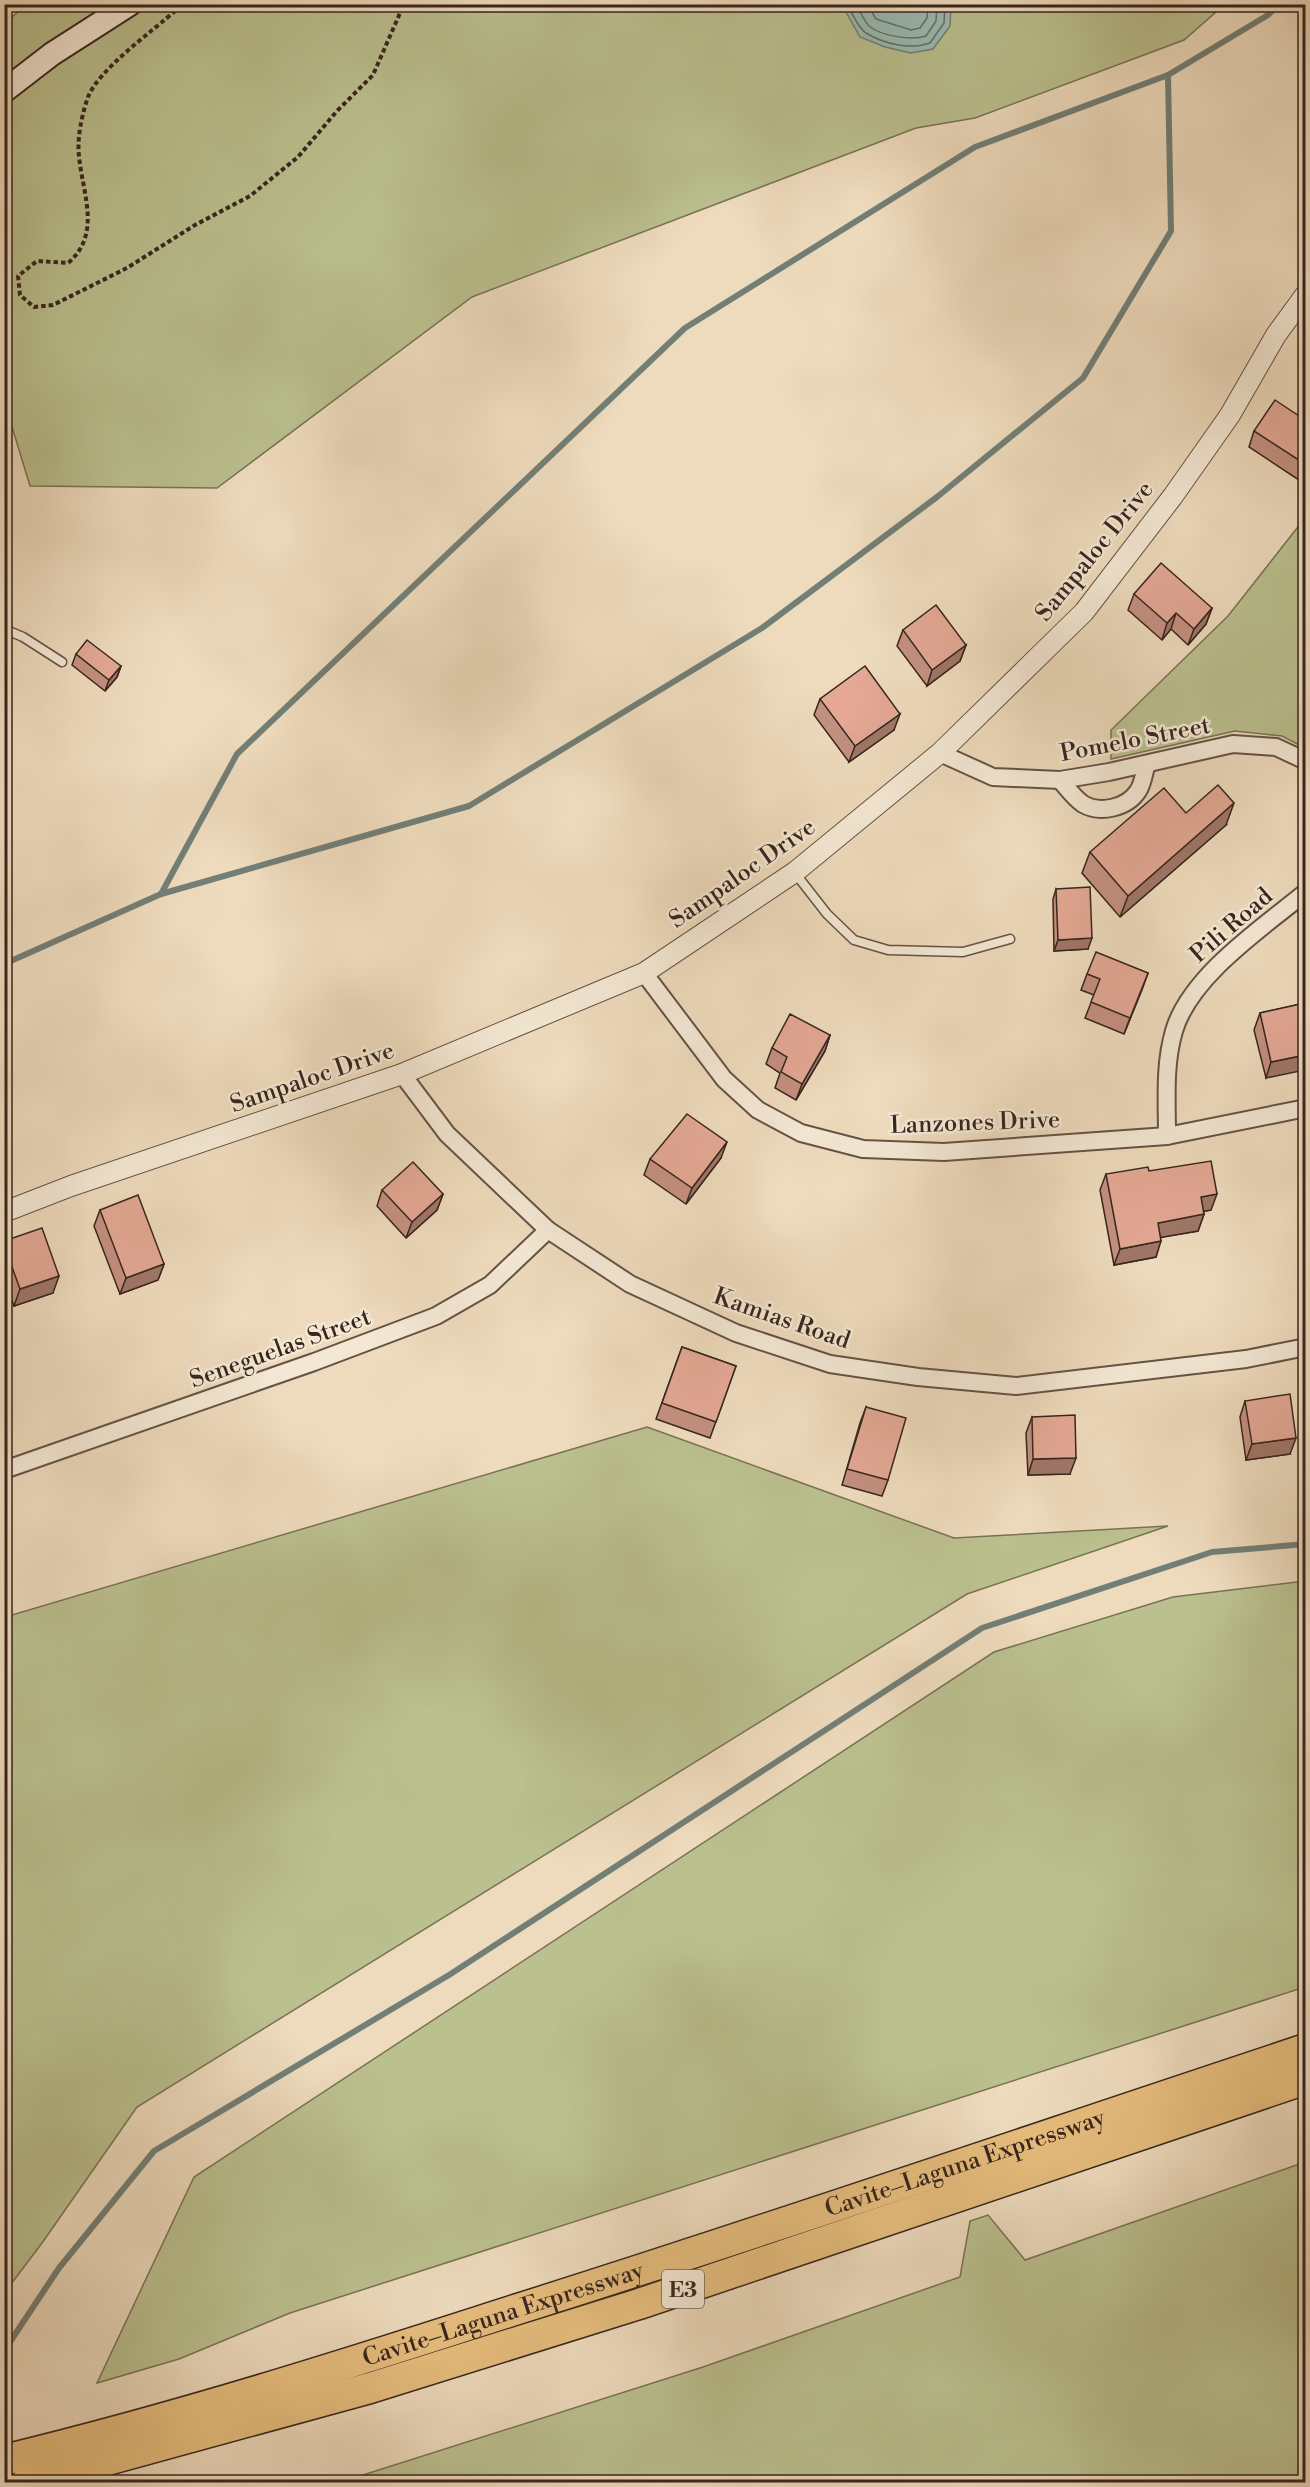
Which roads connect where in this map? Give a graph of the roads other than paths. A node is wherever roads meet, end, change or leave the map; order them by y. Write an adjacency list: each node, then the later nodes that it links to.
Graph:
1 (130, 4): 2 (main road)
2 (4, 91)
3 (1305, 294): 6 (street, Sampaloc Drive)
4 (4, 629): 5 (lane)
5 (62, 662)
6 (940, 753): 9 (street, Pomelo Street); 10 (street, Sampaloc Drive)
7 (1305, 761): 8 (street, Pomelo Street)
8 (1147, 764): 9 (street, Pomelo Street); 9 (street)
9 (1060, 780)
10 (795, 872): 12 (lane); 13 (street, Sampaloc Drive)
11 (1305, 892): 16 (street, Pili Road)
12 (1010, 939)
13 (644, 973): 14 (street, Sampaloc Drive); 16 (street, Lanzones Drive)
14 (402, 1074): 17 (street, Sampaloc Drive); 18 (street, Kamias Road)
15 (1305, 1108): 16 (street, Lanzones Drive)
16 (1167, 1137)
17 (4, 1212)
18 (548, 1230): 19 (street, Kamias Road); 20 (street, Seneguelas Street)
19 (1305, 1347)
20 (4, 1470)
21 (1305, 2049): 23 (highway, Cavite–Laguna Expressway / E3)
22 (1305, 2079): 24 (highway, Cavite–Laguna Expressway / E3)
23 (4, 2460)
24 (40, 2479)

